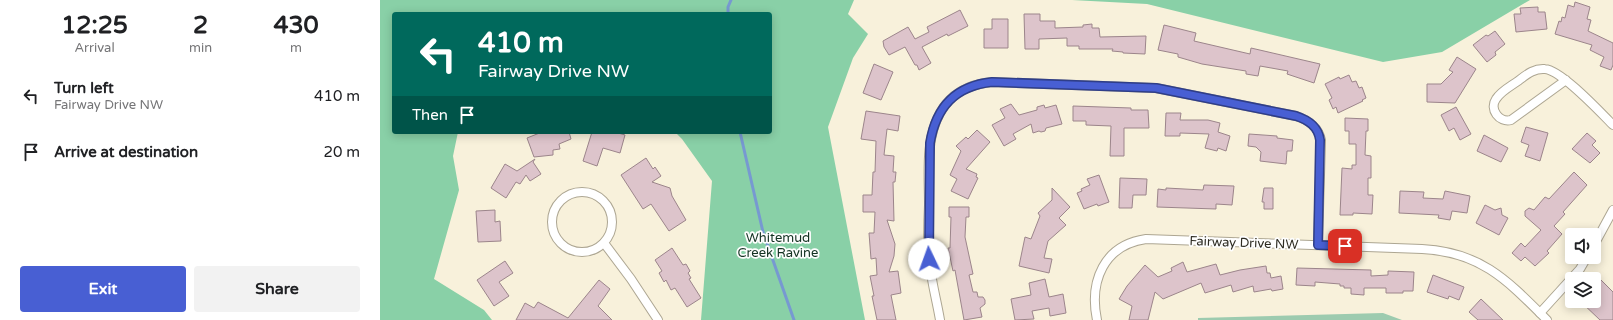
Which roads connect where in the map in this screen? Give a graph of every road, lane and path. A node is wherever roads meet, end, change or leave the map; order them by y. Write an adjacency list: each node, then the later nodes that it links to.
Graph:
1 (1566, 80): 1 (street); 2 (street)
2 (1613, 125)
3 (1613, 210): 4 (street)
4 (1601, 232)
5 (604, 243): 5 (street); 9 (street)
6 (1318, 245): 8 (street, Fairway Drive NW); 10 (street); 11 (street, Fairway Drive NW)
7 (1583, 264): 8 (street)
8 (1540, 313): 12 (street, Fairway Drive NW)
9 (658, 320)
10 (940, 320)
11 (1097, 320)
12 (1547, 320)

